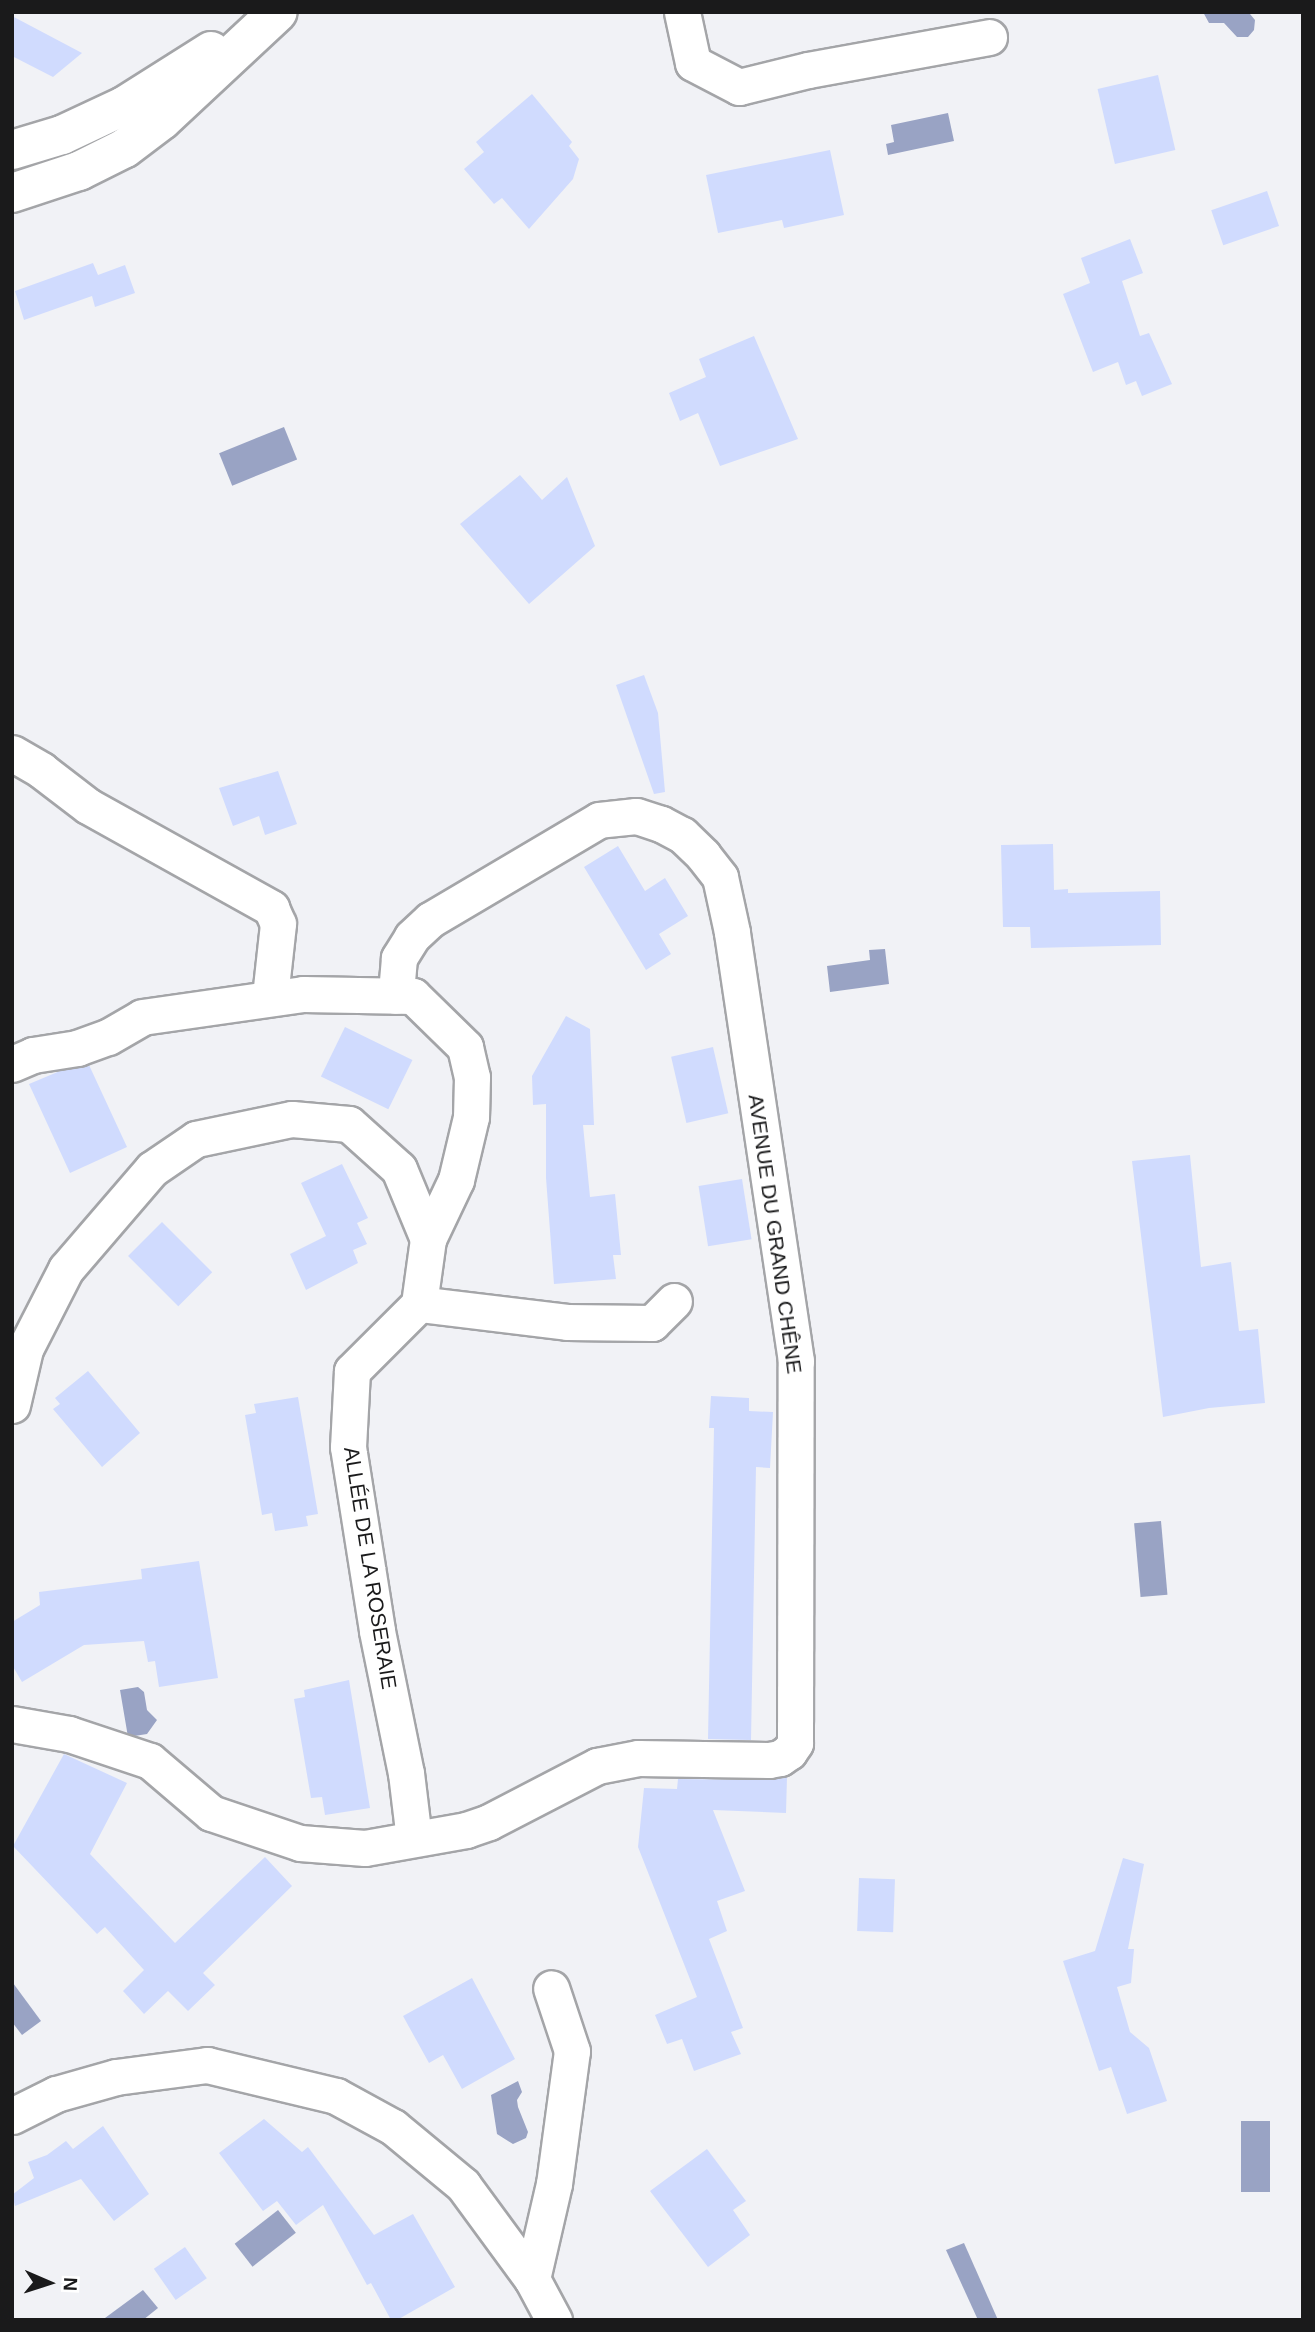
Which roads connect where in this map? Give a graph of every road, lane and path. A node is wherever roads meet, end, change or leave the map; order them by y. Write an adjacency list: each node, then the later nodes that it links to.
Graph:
1 (682, 12): 3 (street)
2 (276, 14): 4 (main road); 5 (main road)
3 (989, 37)
4 (12, 150)
5 (12, 192)
6 (12, 754): 8 (street)
7 (396, 996): 8 (street); 10 (street); 15 (street, AVENUE DU GRAND CHÊNE)
8 (270, 997): 9 (street)
9 (12, 1064)
10 (428, 1239): 12 (street); 13 (street)
11 (674, 1301): 12 (street)
12 (419, 1304): 15 (street, ALLÉE DE LA ROSERAIE)
13 (12, 1405)
14 (12, 1724): 15 (street)
15 (414, 1839)
16 (551, 1988): 18 (street)
17 (12, 2116): 18 (street)
18 (532, 2279): 19 (street)
19 (554, 2320)

